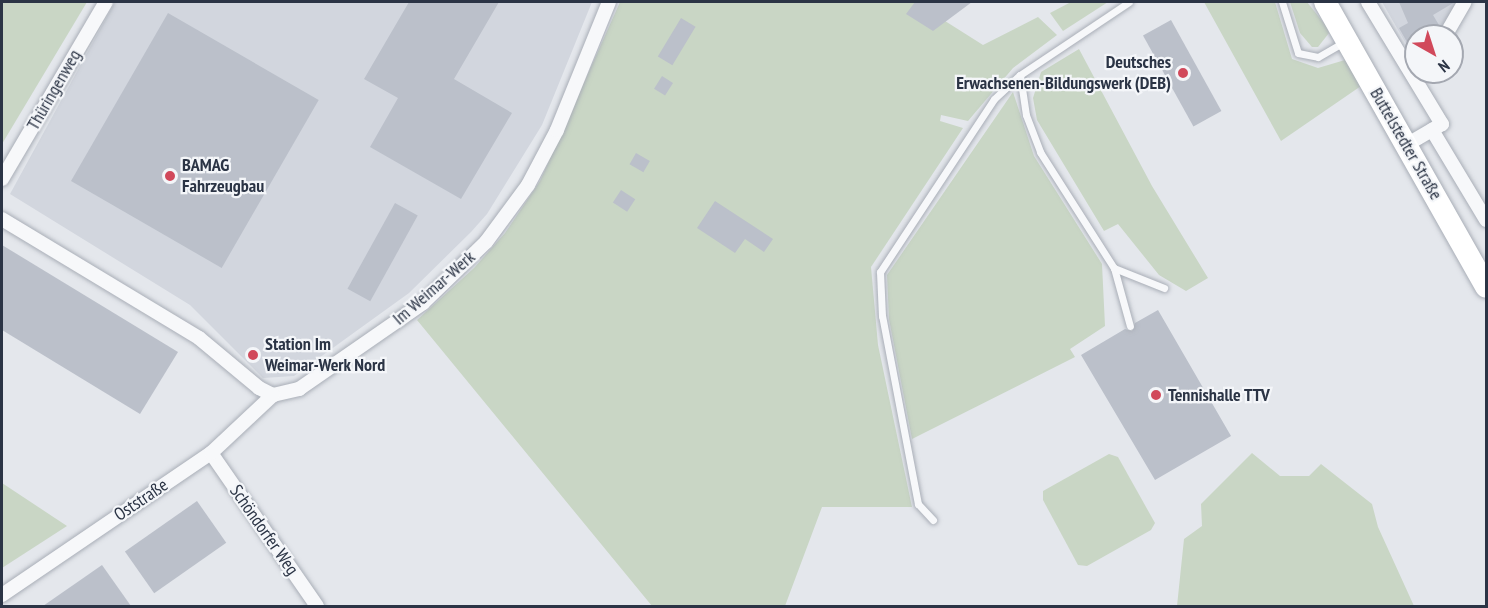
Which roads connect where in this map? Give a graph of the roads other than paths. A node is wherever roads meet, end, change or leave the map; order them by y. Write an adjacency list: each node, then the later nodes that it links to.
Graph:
1 (106, 2): 15 (street, Thüringenweg)
2 (609, 2): 22 (street, Im Weimar-Werk)
3 (1129, 2): 11 (lane)
4 (1282, 2): 9 (lane)
5 (1325, 2): 9 (main road, Buttelstedter Straße)
6 (1368, 2): 10 (street)
7 (1465, 2): 8 (street)
8 (1452, 24)
9 (1347, 40): 14 (main road, Buttelstedter Straße)
10 (1404, 56)
11 (1020, 75): 18 (lane); 24 (lane)
12 (1421, 84): 13 (street)
13 (1432, 130): 14 (street); 17 (street, Buttelstedter Straße)
14 (1406, 145): 19 (main road, Buttelstedter Straße)
15 (2, 179)
16 (2, 219): 22 (street)
17 (1486, 220)
18 (1114, 268): 20 (lane); 21 (lane)
19 (1486, 287)
20 (1164, 288)
21 (1130, 326)
22 (273, 395): 23 (street, Oststraße)
23 (210, 453): 25 (street, Oststraße); 26 (street, Schöndorfer Weg)
24 (933, 520)
25 (2, 595)
26 (318, 606)

